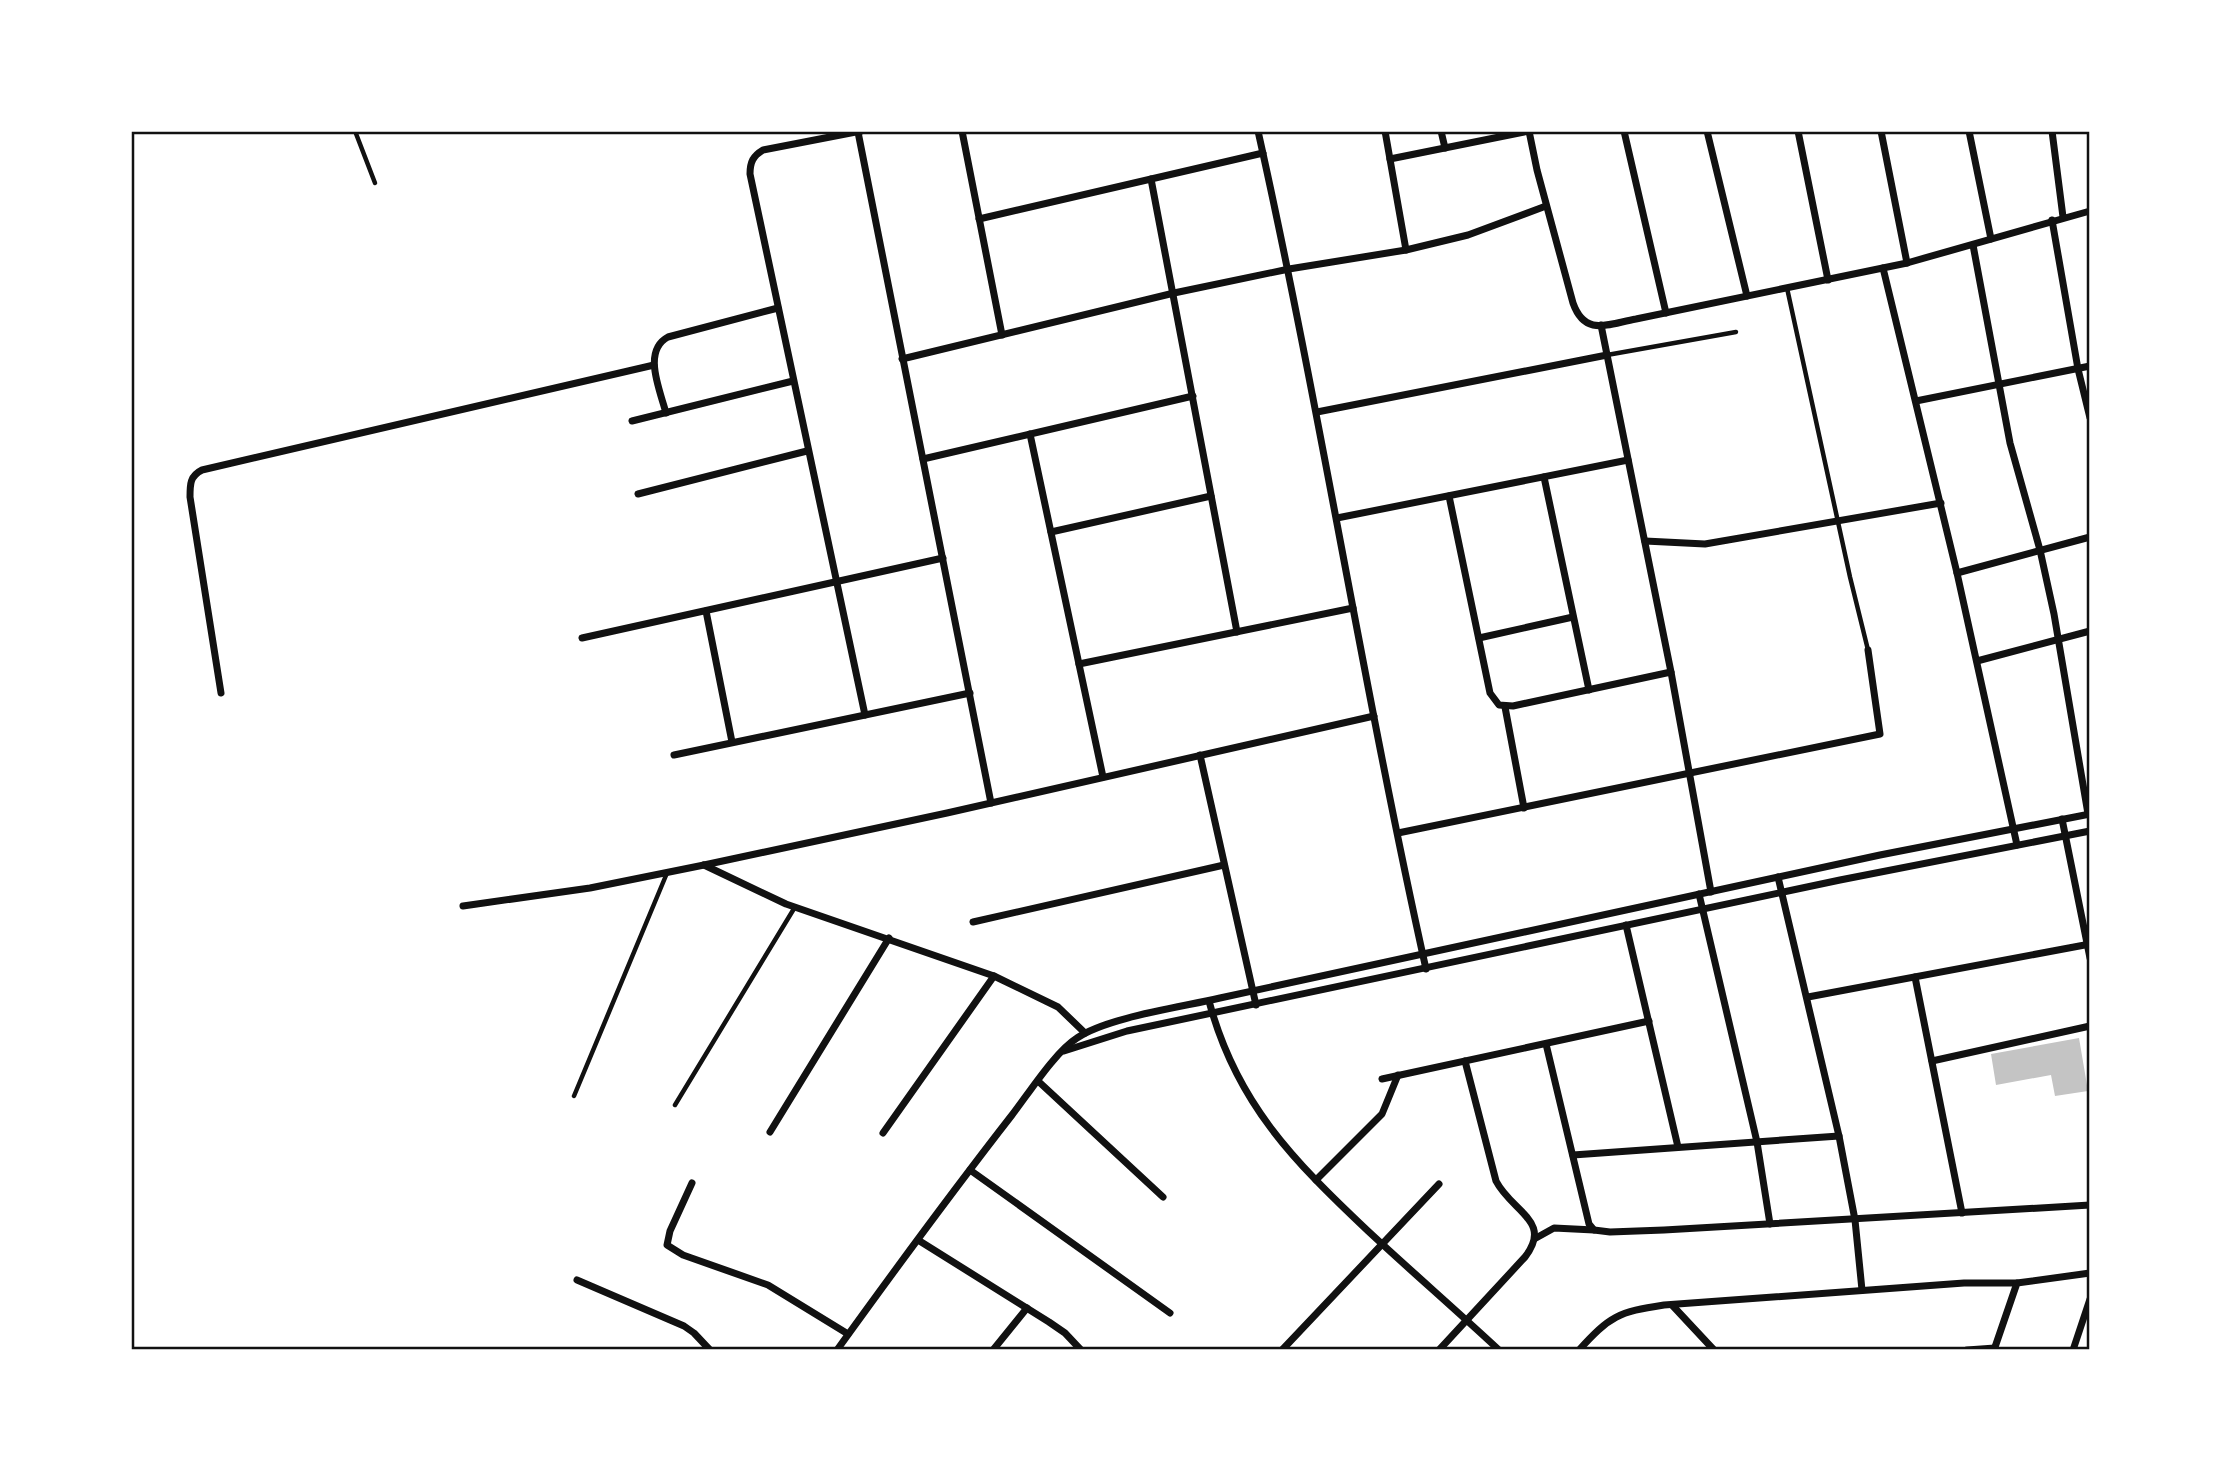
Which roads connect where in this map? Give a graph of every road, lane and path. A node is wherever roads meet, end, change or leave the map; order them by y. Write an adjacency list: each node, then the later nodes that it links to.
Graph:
1 (355, 131): 17 (lane)
2 (962, 131): 21 (street)
3 (1258, 131): 14 (street)
4 (1385, 131): 15 (street)
5 (1441, 131): 13 (street)
6 (1624, 131): 34 (street)
7 (1707, 131): 32 (street)
8 (1798, 131): 29 (street)
9 (1881, 131): 26 (street)
10 (1969, 131): 23 (street)
11 (2052, 131): 20 (street)
12 (860, 132): 33 (street); 39 (street)
13 (1445, 149): 15 (street); 18 (street)
14 (1263, 153): 16 (street); 28 (street)
15 (1390, 159): 25 (street)
16 (1152, 179): 21 (street); 31 (street)
17 (375, 183)
18 (1546, 206): 25 (street); 35 (street)
19 (2090, 211): 20 (street)
20 (2063, 217): 22 (street)
21 (979, 219): 37 (street)
22 (2052, 220): 23 (street); 42 (street)
23 (1992, 239): 24 (street)
24 (1973, 244): 26 (street); 44 (street)
25 (1406, 250): 28 (street)
26 (1907, 263): 27 (street)
27 (1883, 268): 29 (street); 46 (street)
28 (1289, 269): 31 (street); 47 (street)
29 (1828, 280): 30 (street)
30 (1787, 288): 32 (street); 61 (lane)
31 (1174, 293): 37 (street); 45 (street)
32 (1747, 296): 34 (street)
33 (778, 308): 40 (street); 43 (street)
34 (1666, 313): 35 (street)
35 (1601, 325): 38 (street)
36 (1736, 332): 38 (lane)
37 (1002, 335): 39 (street)
38 (1607, 355): 47 (street); 54 (street)
39 (902, 359): 53 (street)
40 (654, 365): 48 (street); 82 (street)
41 (2090, 366): 42 (street)
42 (2078, 369): 44 (street); 49 (street)
43 (793, 382): 48 (street); 52 (street)
44 (1997, 385): 46 (street); 65 (street)
45 (1193, 396): 51 (street); 57 (street)
46 (1916, 401): 59 (street)
47 (1317, 412): 60 (street)
48 (666, 413): 50 (street)
49 (2090, 418)
50 (632, 421)
51 (1030, 434): 53 (street); 62 (street)
52 (807, 451): 56 (street); 68 (street)
53 (923, 459): 66 (street)
54 (1628, 460): 55 (street); 64 (street)
55 (1544, 477): 58 (street); 71 (street)
56 (638, 494)
57 (1211, 496): 62 (street); 73 (street)
58 (1449, 496): 60 (street); 75 (street)
59 (1941, 503): 61 (street); 67 (street)
60 (1336, 518): 69 (street)
61 (1838, 522): 64 (street); 77 (lane)
62 (1051, 532): 79 (street)
63 (2090, 537): 65 (street)
64 (1645, 541): 80 (street)
65 (2040, 550): 67 (street); 76 (street)
66 (943, 558): 68 (street); 83 (street)
67 (1957, 573): 78 (street)
68 (836, 582): 70 (street); 85 (street)
69 (1353, 608): 73 (street); 86 (street)
70 (706, 611): 74 (street); 87 (street)
71 (1573, 617): 75 (street); 81 (street)
72 (2090, 631): 76 (street)
73 (1237, 632): 79 (street)
74 (582, 638)
75 (1479, 638): 84 (street)
76 (2059, 639): 78 (street); 94 (street)
77 (1868, 650): 90 (street)
78 (1977, 661): 96 (street)
79 (1079, 664): 91 (street)
80 (1671, 672): 81 (street); 90 (street)
81 (1588, 690): 84 (street)
82 (221, 693)
83 (970, 693): 85 (street); 92 (street)
84 (1505, 707): 93 (street)
85 (865, 715): 87 (street)
86 (1374, 716): 89 (street); 98 (street)
87 (732, 742): 88 (street)
88 (674, 755)
89 (1200, 755): 91 (street); 102 (street)
90 (1689, 773): 93 (street); 105 (street)
91 (1103, 777): 92 (street)
92 (991, 803): 101 (street)
93 (1524, 808): 98 (street)
94 (2089, 814): 95 (street)
95 (2062, 819): 96 (street); 99 (street)
96 (2014, 829): 100 (street); 104 (street)
97 (2090, 831): 99 (street)
98 (1398, 833): 115 (street)
99 (2065, 836): 100 (street); 114 (street)
100 (2017, 845): 106 (street)
101 (704, 865): 103 (street); 109 (street)
102 (1224, 865): 111 (street); 120 (street)
103 (667, 872): 108 (street); 135 (lane)
104 (1778, 877): 105 (street); 106 (street)
105 (1711, 892): 107 (street)
106 (1782, 892): 110 (street); 121 (street)
107 (1699, 894): 110 (street); 115 (street)
108 (463, 906)
109 (795, 907): 113 (street); 136 (lane)
110 (1703, 909): 112 (street); 140 (street)
111 (972, 922)
112 (1626, 925): 117 (street); 125 (street)
113 (889, 938): 118 (street); 137 (street)
114 (2088, 944): 116 (street); 119 (street)
115 (1423, 955): 117 (street); 120 (street)
116 (2090, 958)
117 (1426, 969): 123 (street)
118 (994, 976): 127 (street); 138 (street)
119 (1915, 977): 121 (street); 131 (street)
120 (1253, 992): 122 (street); 123 (street)
121 (1808, 997): 139 (street)
122 (1209, 1001): 124 (street); 127 (street)
123 (1256, 1004): 124 (street)
124 (1213, 1013): 129 (street); 144 (street)
125 (1649, 1021): 128 (street); 141 (street)
126 (2090, 1026): 131 (street)
127 (1085, 1033): 129 (street)
128 (1546, 1044): 130 (street); 142 (street)
129 (1064, 1051): 134 (street)
130 (1465, 1061): 132 (street); 153 (street)
131 (1932, 1061): 149 (street)
132 (1398, 1075): 133 (street); 144 (street)
133 (1382, 1079)
134 (1038, 1082): 143 (street); 147 (street)
135 (574, 1096)
136 (675, 1105)
137 (770, 1132)
138 (883, 1133)
139 (1839, 1136): 140 (street); 150 (street)
140 (1757, 1142): 141 (street); 151 (street)
141 (1678, 1147): 142 (street)
142 (1573, 1155): 152 (street)
143 (970, 1170): 154 (street); 163 (street)
144 (1317, 1181): 155 (street)
145 (692, 1183): 165 (street)
146 (1439, 1184): 155 (street)
147 (1163, 1197)
148 (2090, 1205): 149 (street)
149 (1962, 1213): 150 (street)
150 (1855, 1220): 151 (street); 159 (street)
151 (1770, 1224): 152 (street)
152 (1594, 1230): 153 (street)
153 (1536, 1238): 164 (street)
154 (918, 1240): 162 (street); 165 (street)
155 (1382, 1244): 164 (street); 171 (street)
156 (2090, 1273): 158 (street)
157 (577, 1280): 167 (street)
158 (2017, 1283): 159 (street); 166 (street)
159 (1862, 1290): 161 (street)
160 (2090, 1299): 177 (street)
161 (1672, 1305): 174 (street); 175 (street)
162 (1027, 1308): 169 (street); 170 (street)
163 (1170, 1313)
164 (1466, 1320): 172 (street); 173 (street)
165 (848, 1334): 168 (street)
166 (1994, 1349): 176 (street)
167 (710, 1350)
168 (837, 1350)
169 (993, 1350)
170 (1082, 1350)
171 (1282, 1350)
172 (1439, 1350)
173 (1499, 1350)
174 (1579, 1350)
175 (1714, 1350)
176 (1967, 1350)
177 (2073, 1350)

